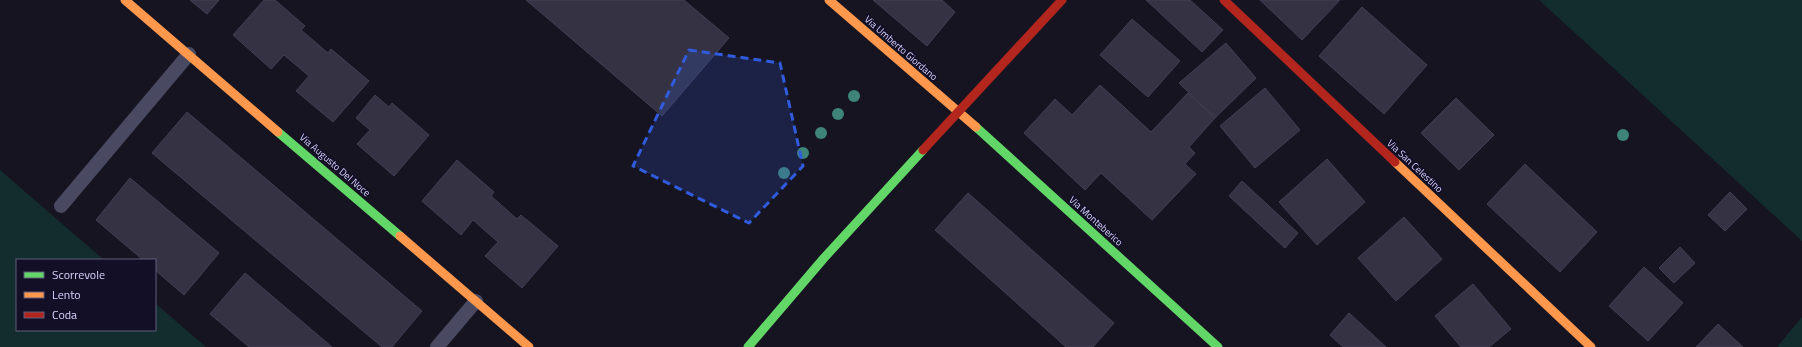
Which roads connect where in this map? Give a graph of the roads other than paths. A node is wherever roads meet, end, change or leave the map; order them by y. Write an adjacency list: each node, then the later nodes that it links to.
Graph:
1 (125, 0): 5 (street, Via Augusto Del Noce)
2 (829, 0): 6 (street, Via Umberto Giordano)
3 (1062, 0): 6 (street)
4 (1224, 0): 13 (street, Via San Celestino)
5 (189, 54): 7 (lane); 8 (street, Via Augusto Del Noce)
6 (959, 112): 11 (street); 12 (street, Via Monteberico)
7 (61, 206)
8 (476, 301): 9 (lane); 10 (street, Via Augusto Del Noce)
9 (437, 347)
10 (529, 347)
11 (748, 347)
12 (1218, 347)
13 (1591, 347)

